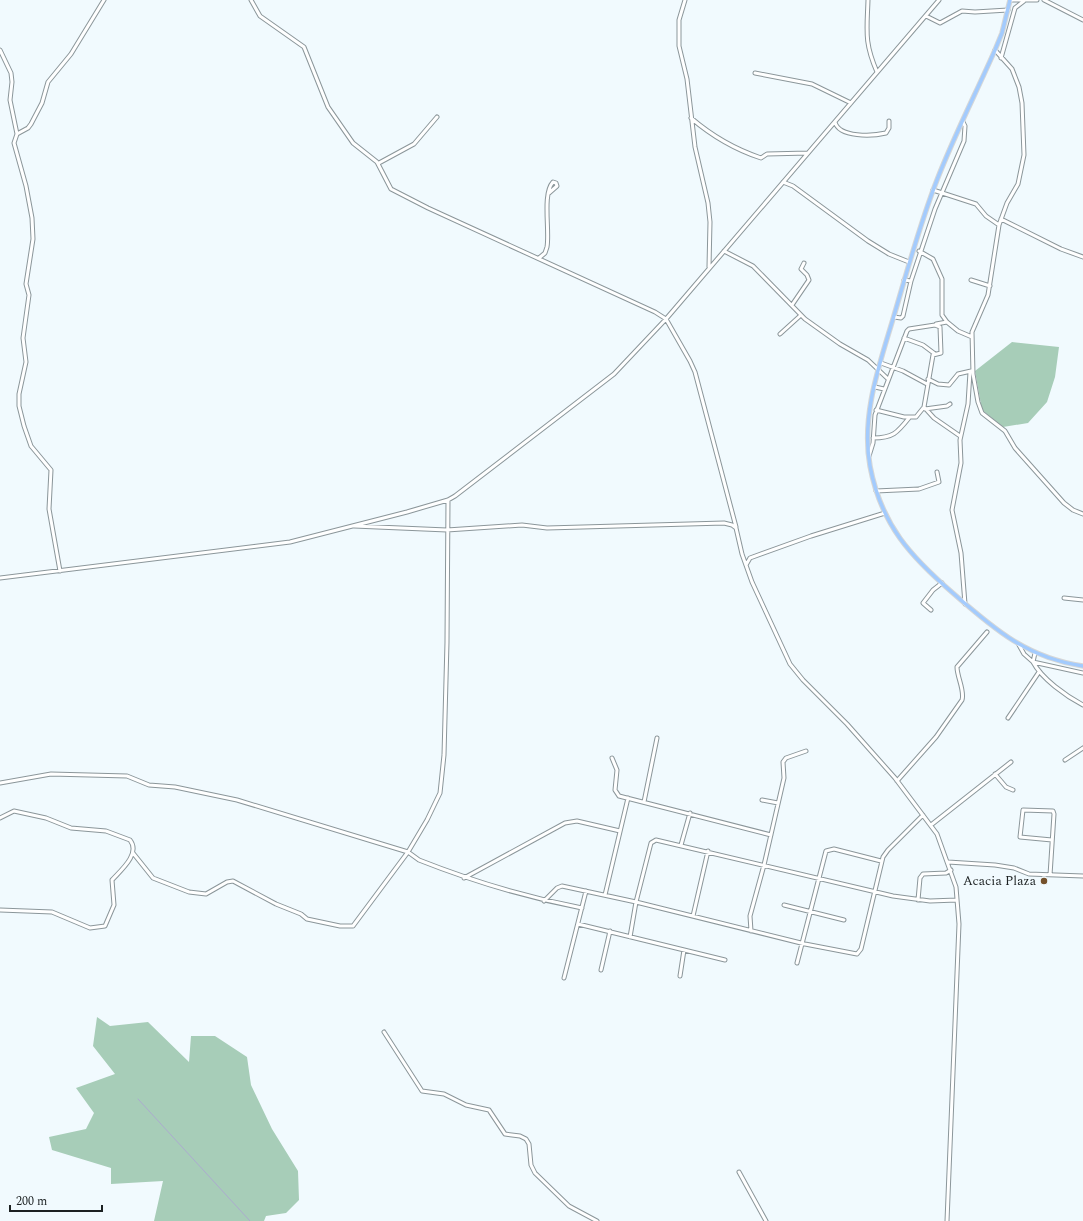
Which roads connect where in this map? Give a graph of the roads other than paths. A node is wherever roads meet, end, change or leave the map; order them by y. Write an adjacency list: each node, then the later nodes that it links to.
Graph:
1 (104, 0): 24 (street)
2 (251, 0): 26 (street)
3 (685, 0): 20 (street)
4 (868, 0): 16 (street)
5 (939, 0): 11 (street)
6 (1011, 0): 9 (street); 10 (main road)
7 (1036, 0): 9 (street)
8 (1044, 0): 12 (street)
9 (1024, 1): 15 (street)
10 (1008, 10): 11 (street); 14 (main road)
11 (926, 16): 16 (street)
12 (1083, 20)
13 (0, 50): 24 (street)
14 (996, 50): 15 (street); 23 (main road)
15 (1001, 58): 31 (street)
16 (877, 72): 18 (street)
17 (755, 73): 18 (street)
18 (852, 103): 22 (street)
19 (437, 118): 26 (street)
20 (691, 118): 25 (street); 39 (street)
21 (889, 121): 22 (street)
22 (835, 122): 25 (street)
23 (963, 122): 28 (main road); 29 (street)
24 (17, 134): 81 (street)
25 (808, 153): 27 (street)
26 (379, 163): 36 (street)
27 (783, 182): 33 (street); 37 (street)
28 (933, 190): 29 (street); 37 (main road)
29 (943, 192): 32 (street); 34 (street)
30 (549, 193): 36 (street)
31 (1001, 219): 32 (street); 35 (street)
32 (999, 225): 43 (street)
33 (724, 251): 39 (street); 44 (street)
34 (920, 251): 42 (street); 48 (street)
35 (1083, 257)
36 (539, 258): 47 (street)
37 (909, 262): 40 (main road)
38 (804, 263): 44 (street)
39 (709, 268): 47 (street)
40 (904, 280): 42 (street); 46 (main road)
41 (971, 280): 43 (street)
42 (910, 282): 46 (street)
43 (990, 286): 51 (street)
44 (792, 305): 45 (street)
45 (801, 315): 50 (street); 56 (street)
46 (894, 317): 54 (main road)
47 (666, 319): 72 (street); 76 (street)
48 (947, 322): 49 (street); 51 (street)
49 (934, 325): 52 (street); 53 (street)
50 (780, 334)
51 (972, 337): 57 (street)
52 (904, 338): 53 (street); 55 (street)
53 (935, 354): 59 (street)
54 (881, 364): 55 (street); 56 (main road)
55 (893, 367): 58 (street); 60 (street)
56 (879, 370): 58 (street); 61 (main road)
57 (971, 371): 59 (street); 67 (street); 74 (street)
58 (888, 379): 62 (street)
59 (928, 379): 60 (street)
60 (927, 384): 64 (street)
61 (875, 387): 62 (street); 69 (main road)
62 (884, 389): 65 (street)
63 (950, 404): 64 (street)
64 (924, 408): 66 (street); 67 (street)
65 (876, 410): 66 (street); 68 (street)
66 (909, 418): 68 (street)
67 (960, 436): 86 (street)
68 (873, 438): 69 (street)
69 (869, 456): 71 (main road)
70 (937, 472): 71 (street)
71 (876, 490): 73 (main road)
72 (448, 500): 75 (street); 77 (street)
73 (885, 513): 79 (street); 83 (main road)
74 (1083, 514)
75 (351, 526): 77 (street); 81 (street)
76 (736, 528): 77 (street); 78 (street)
77 (447, 530): 120 (street)
78 (742, 554): 79 (street); 80 (street)
79 (750, 558): 80 (street)
80 (746, 565): 104 (street)
81 (60, 571): 82 (street)
82 (0, 578)
83 (942, 583): 86 (main road); 87 (street)
84 (1064, 598): 85 (street)
85 (1083, 600)
86 (965, 604): 89 (main road)
87 (931, 610)
88 (987, 632): 104 (street)
89 (1020, 645): 90 (main road); 91 (street)
90 (1035, 653): 91 (street); 92 (main road)
91 (1033, 662): 93 (street); 94 (street)
92 (1083, 666)
93 (1039, 672): 95 (street); 96 (street)
94 (1083, 673)
95 (1083, 704)
96 (1008, 718)
97 (657, 738): 109 (street)
98 (1083, 748): 101 (street)
99 (806, 751): 110 (street)
100 (612, 758): 107 (street)
101 (1064, 760)
102 (1011, 762): 103 (street)
103 (995, 774): 106 (street); 114 (street)
104 (897, 781): 112 (street)
105 (0, 783): 120 (street)
106 (1013, 790)
107 (628, 798): 109 (street); 115 (street)
108 (762, 800): 110 (street)
109 (644, 802): 111 (street)
110 (778, 803): 116 (street)
111 (690, 813): 116 (street); 118 (street)
112 (923, 815): 114 (street); 122 (street)
113 (0, 818): 121 (street)
114 (931, 825): 123 (street)
115 (620, 831): 129 (street); 133 (street)
116 (771, 835): 124 (street)
117 (1052, 840): 117 (street); 127 (street)
118 (681, 845): 119 (street); 137 (street)
119 (708, 851): 124 (street); 142 (street)
120 (408, 852): 121 (street); 129 (street)
121 (132, 853): 140 (street)
122 (881, 861): 130 (street); 132 (street)
123 (948, 862): 125 (street); 127 (street)
124 (764, 865): 130 (street); 146 (street)
125 (951, 870): 134 (street); 135 (street)
126 (1083, 873): 128 (street)
127 (1050, 875): 128 (street)
128 (1083, 876)
129 (464, 878): 136 (street)
130 (819, 879): 132 (street); 141 (street)
131 (586, 891): 133 (street); 136 (street); 139 (street)
132 (874, 892): 134 (street); 148 (street)
133 (605, 895): 137 (street)
134 (918, 900): 135 (street)
135 (957, 900): 159 (street)
136 (544, 901): 139 (street)
137 (636, 902): 142 (street); 147 (street)
138 (784, 905): 141 (street)
139 (582, 908): 144 (street)
140 (0, 910)
141 (811, 912): 143 (street); 148 (street)
142 (693, 916): 146 (street)
143 (844, 920)
144 (578, 924): 145 (street); 154 (street)
145 (610, 931): 147 (street); 152 (street)
146 (751, 931): 148 (street)
147 (630, 936): 149 (street)
148 (803, 943): 151 (street)
149 (684, 950): 150 (street); 153 (street)
150 (725, 960)
151 (797, 963)
152 (601, 970)
153 (680, 976)
154 (564, 978)
155 (384, 1032): 157 (street)
156 (739, 1172): 158 (street)
157 (597, 1221)
158 (766, 1221)
159 (947, 1221)

